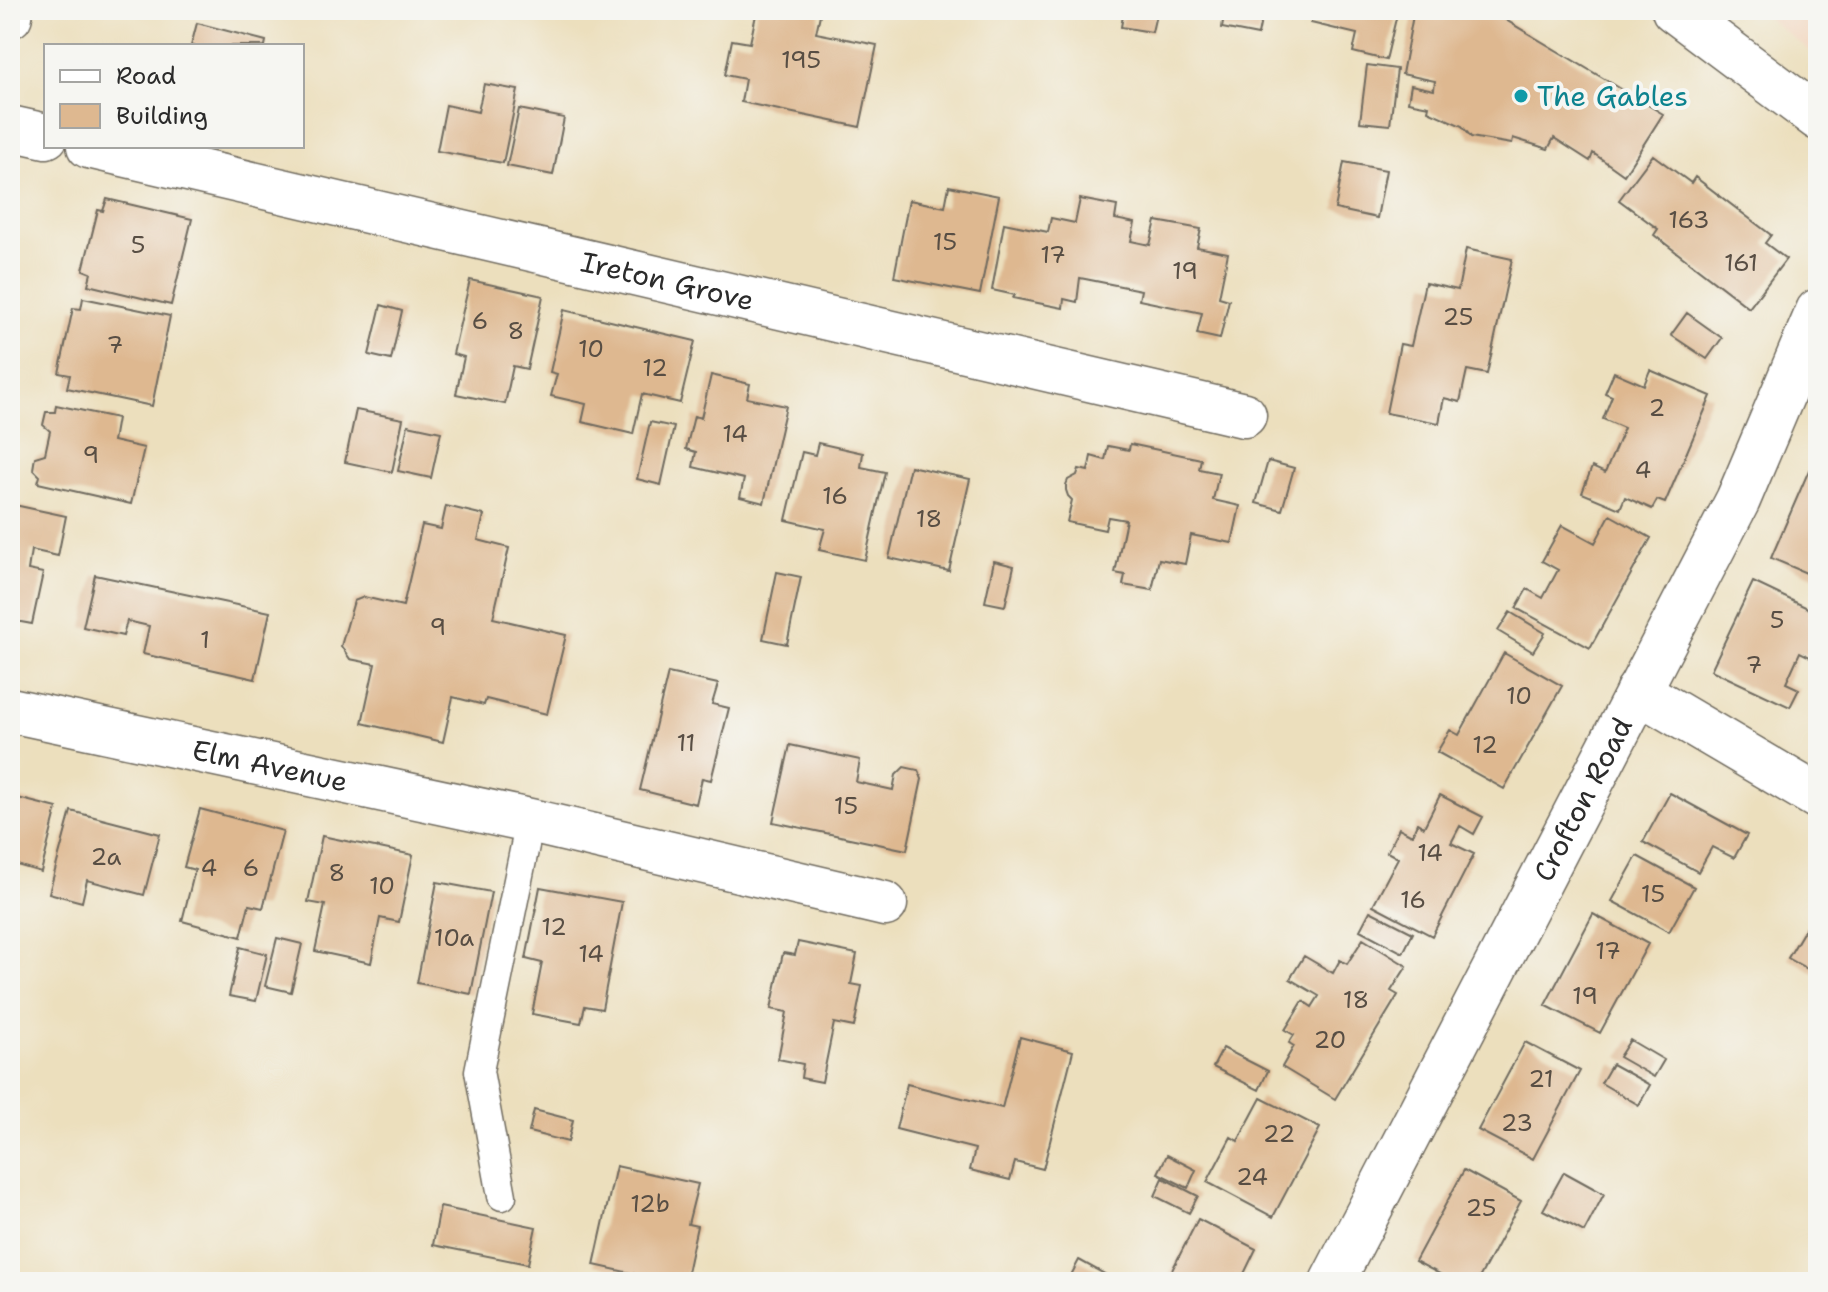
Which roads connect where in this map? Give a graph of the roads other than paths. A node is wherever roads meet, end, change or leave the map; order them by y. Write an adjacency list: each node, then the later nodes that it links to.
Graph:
1 (1674, 10): 2 (street)
2 (1818, 118)
3 (10, 128): 4 (street)
4 (44, 136)
5 (98, 148): 7 (street, Ireton Grove)
6 (1818, 311): 8 (street, Crofton Road)
7 (1244, 415)
8 (1638, 691): 10 (street); 14 (street, Crofton Road)
9 (10, 710): 11 (street, Elm Avenue)
10 (1818, 797)
11 (530, 821): 12 (street, Elm Avenue); 13 (lane)
12 (885, 904)
13 (502, 1196)
14 (1332, 1282)

